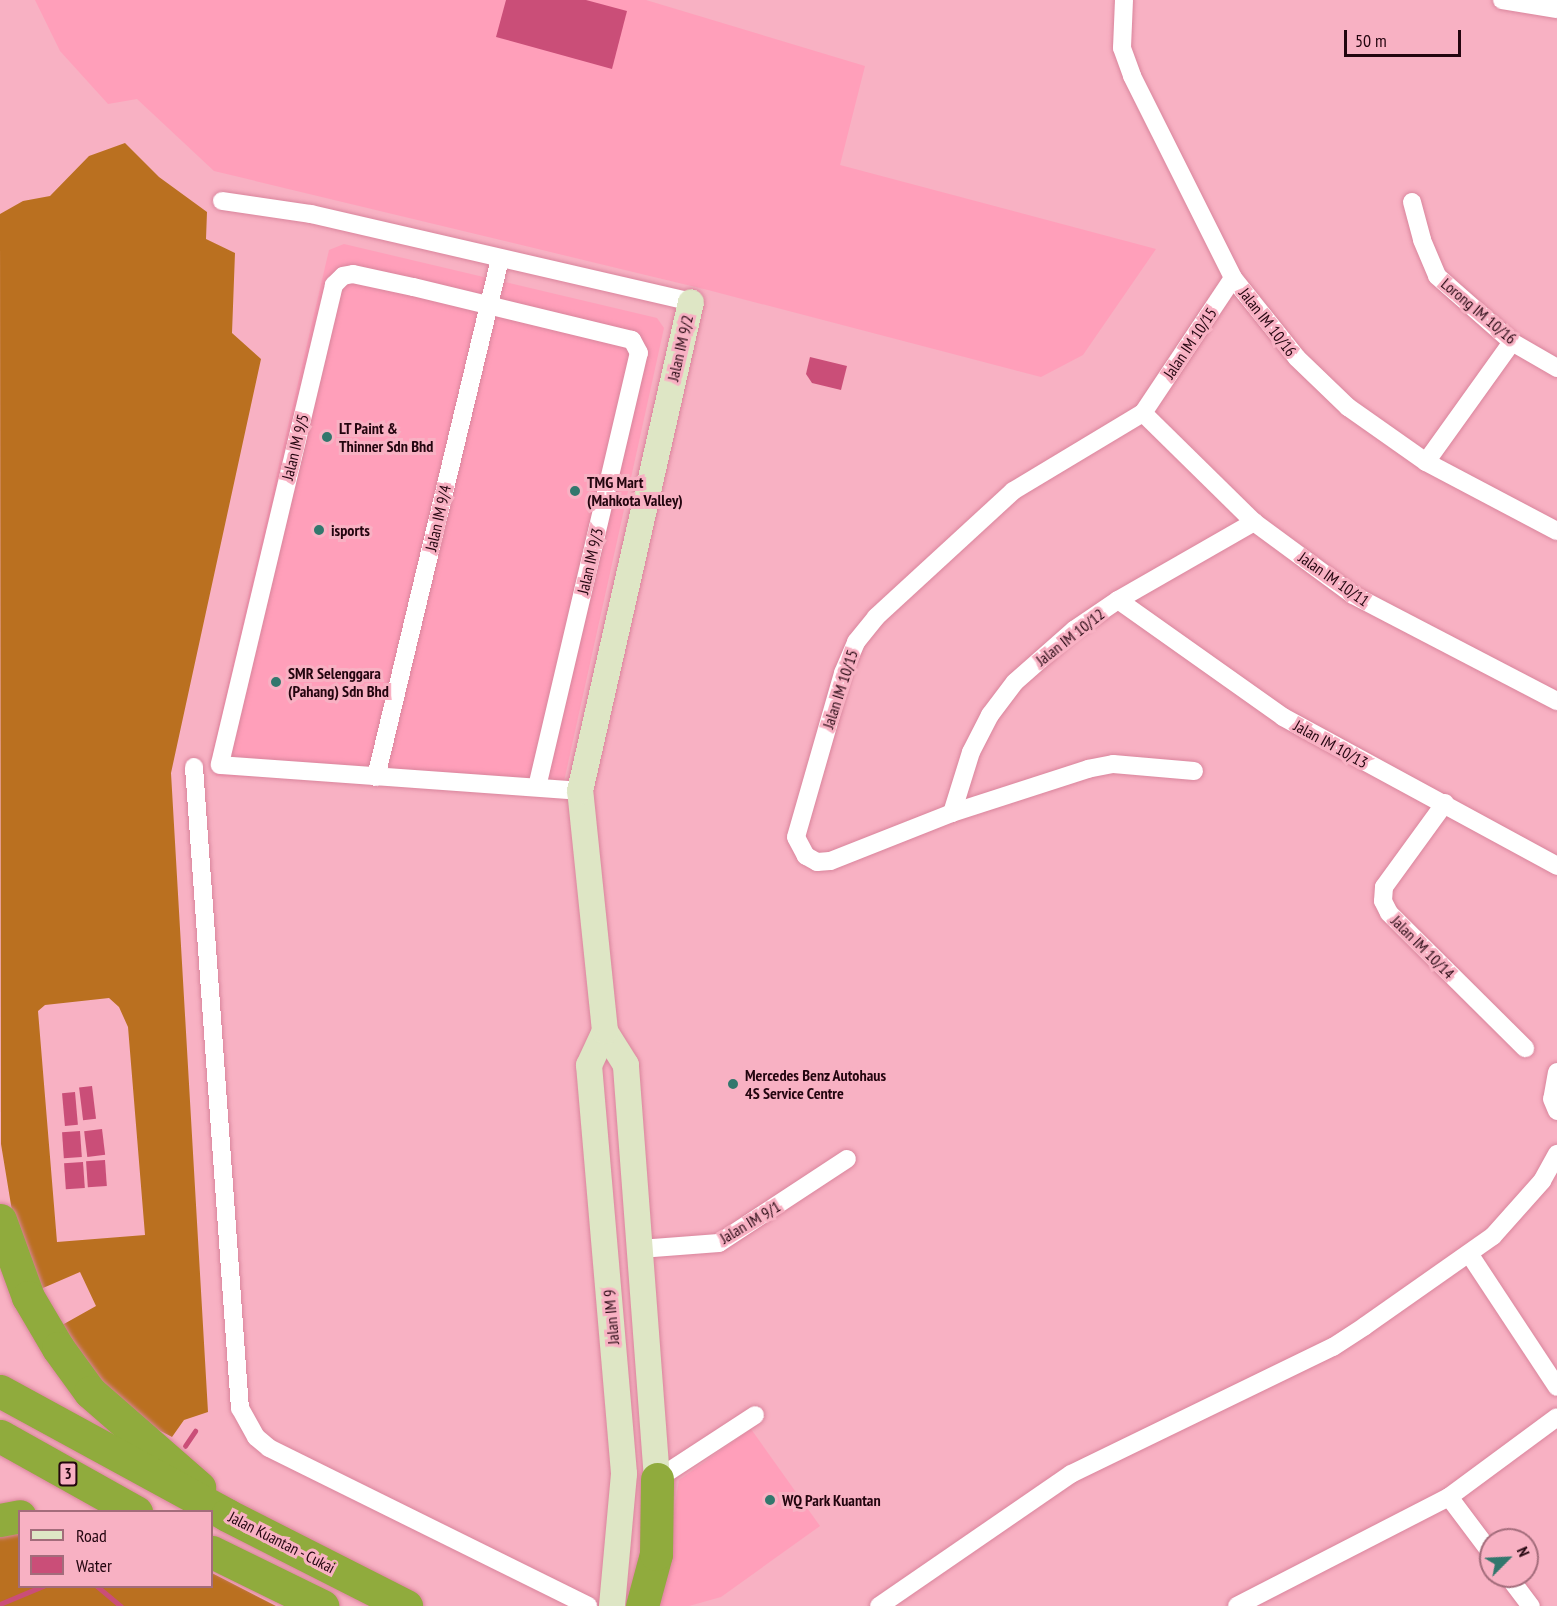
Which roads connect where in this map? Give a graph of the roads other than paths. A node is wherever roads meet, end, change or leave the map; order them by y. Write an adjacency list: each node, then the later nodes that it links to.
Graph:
1 (1125, 0): 7 (street, Jalan IM 10/16)
2 (1502, 0): 3 (street)
3 (1557, 9)
4 (222, 201): 6 (street, Jalan IM 9/2)
5 (1412, 202): 10 (street, Lorong IM 10/16)
6 (500, 259): 8 (street, Jalan IM 9/2); 9 (street, Jalan IM 9/4)
7 (1233, 278): 12 (street, Jalan IM 10/15); 13 (street, Jalan IM 10/16)
8 (691, 302): 22 (street, Jalan IM 9/2)
9 (488, 304): 20 (street, Jalan IM 9/4); 20 (street, Jalan IM 9/5); 21 (street, Jalan IM 9/3)
10 (1512, 342): 11 (street, Lorong IM 10/16); 13 (street)
11 (1557, 368)
12 (1143, 413): 14 (street, Jalan IM 10/11); 24 (street, Jalan IM 10/15)
13 (1426, 462): 15 (street, Jalan IM 10/16)
14 (1254, 522): 16 (street, Jalan IM 10/12); 17 (street, Jalan IM 10/11)
15 (1557, 531)
16 (1118, 600): 23 (street, Jalan IM 10/13); 24 (street, Jalan IM 10/12)
17 (1557, 701)
18 (194, 767): 56 (street)
19 (1194, 771): 24 (street, Jalan IM 10/15)
20 (376, 777): 21 (street)
21 (537, 787): 22 (street)
22 (580, 791): 26 (street, Jalan IM 9)
23 (1445, 803): 25 (street, Jalan IM 10/13); 27 (street, Jalan IM 10/14)
24 (952, 813)
25 (1557, 866)
26 (605, 1031): 29 (street, Jalan IM 9); 30 (street, Jalan IM 9)
27 (1525, 1048)
28 (1557, 1072): 31 (street)
29 (628, 1092): 30 (street); 32 (street, Jalan IM 9)
30 (593, 1097): 33 (street, Jalan IM 9)
31 (1557, 1111)
32 (630, 1121): 33 (street); 37 (street, Jalan IM 9)
33 (596, 1122): 57 (street, Jalan IM 9)
34 (1557, 1154): 38 (street)
35 (848, 1159): 37 (street, Jalan IM 9/1)
36 (0, 1220): 47 (highway)
37 (640, 1249): 44 (street, Jalan IM 9)
38 (1470, 1255): 39 (street); 53 (street)
39 (1557, 1387)
40 (0, 1391): 47 (highway, Jalan Kuantan - Cukai / 3)
41 (755, 1415): 44 (street)
42 (1557, 1417): 45 (street)
43 (0, 1436): 46 (highway, 3)
44 (657, 1479): 58 (highway)
45 (1449, 1497): 50 (street); 60 (street)
46 (132, 1510)
47 (227, 1515): 55 (highway, Jalan Kuantan - Cukai / 3)
48 (18, 1516): 49 (highway)
49 (0, 1520)
50 (1479, 1537)
51 (213, 1552): 54 (highway)
52 (1517, 1588): 61 (street)
53 (894, 1600): 59 (street)
54 (322, 1606)
55 (406, 1606)
56 (588, 1606)
57 (612, 1606)
58 (642, 1606)
59 (879, 1606)
60 (1237, 1606)
61 (1531, 1606)

